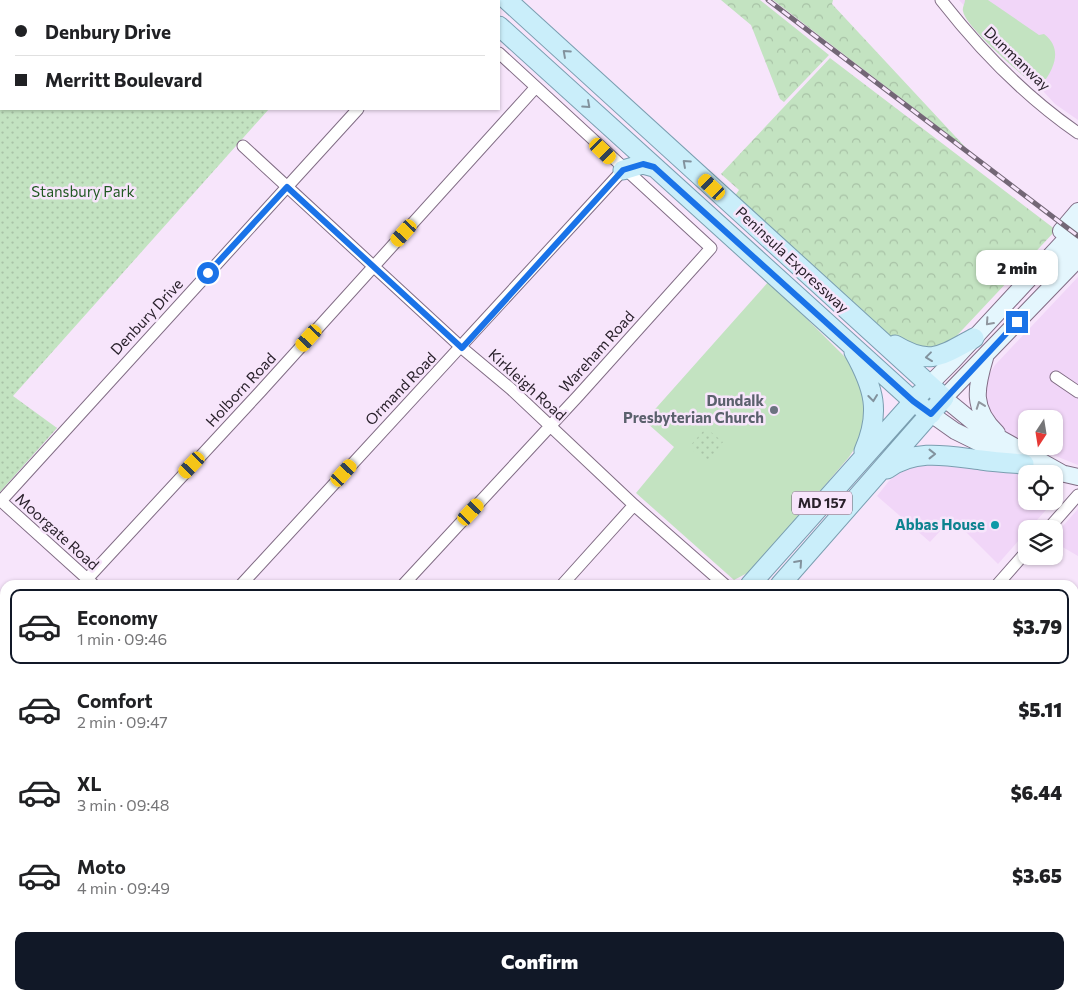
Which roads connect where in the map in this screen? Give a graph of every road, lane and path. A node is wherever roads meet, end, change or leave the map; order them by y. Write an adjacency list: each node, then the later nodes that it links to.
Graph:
1 (508, 0): 7 (main road, Peninsula Expressway, one-way to 1)
2 (941, 0): 8 (street, Dunmanway)
3 (500, 27): 10 (main road, Peninsula Expressway / MD 157, one-way to 10)
4 (500, 54): 5 (street)
5 (536, 87): 11 (street); 18 (street, Holborn Road)
6 (357, 110): 12 (street, Denbury Drive)
7 (628, 110): 19 (main road); 21 (main road, Peninsula Expressway, one-way to 7)
8 (1078, 133)
9 (243, 146): 12 (street, Kirkleigh Road)
10 (654, 167): 11 (main road); 19 (main road, Peninsula Expressway / MD 157)
11 (623, 170): 24 (street, Ormand Road); 32 (street, Wareham Road)
12 (287, 187): 18 (street, Kirkleigh Road); 39 (street, Denbury Drive)
13 (1078, 211): 17 (main road)
14 (1078, 226): 17 (main road)
15 (1078, 244): 20 (main road)
16 (1077, 261): 20 (main road)
17 (1040, 265): 23 (main road, one-way to 23)
18 (374, 266): 24 (street, Kirkleigh Road); 44 (street, Holborn Road)
19 (775, 275): 22 (main road, Peninsula Expressway / MD 157)
20 (1043, 295): 25 (main road)
21 (866, 328): 23 (main road, one-way to 21); 27 (main road, Peninsula Expressway)
22 (846, 338): 30 (main road, Peninsula Expressway); 34 (main road, MD 157, one-way to 34)
23 (974, 338): 27 (main road)
24 (462, 348): 32 (street, Kirkleigh Road); 45 (street, Ormand Road)
25 (986, 354): 29 (main road); 33 (main road, one-way to 25)
26 (1056, 377): 28 (street)
27 (929, 385): 29 (main road, Peninsula Expressway); 30 (main road)
28 (1078, 392)
29 (944, 398): 31 (main road, MD 157); 33 (main road)
30 (913, 401): 31 (main road, Peninsula Expressway); 34 (main road)
31 (931, 414): 35 (main road); 37 (main road, MD 157)
32 (551, 426): 40 (street, Kirkleigh Road); 46 (street, Wareham Road)
33 (1008, 444): 36 (main road)
34 (859, 462): 49 (main road, MD 157)
35 (1024, 464): 36 (main road); 37 (main road, one-way to 35)
36 (1070, 475)
37 (873, 481): 50 (main road, MD 157, one-way to 37)
38 (1078, 495): 41 (street)
39 (0, 501): 43 (street, Moorgate Road)
40 (634, 505): 47 (street); 48 (street, Kirkleigh Road)
41 (1056, 520)
42 (1018, 561): 51 (street)
43 (88, 580)
44 (92, 580)
45 (246, 580)
46 (408, 580)
47 (566, 580)
48 (718, 580)
49 (754, 580)
50 (784, 580)
51 (1001, 580)

